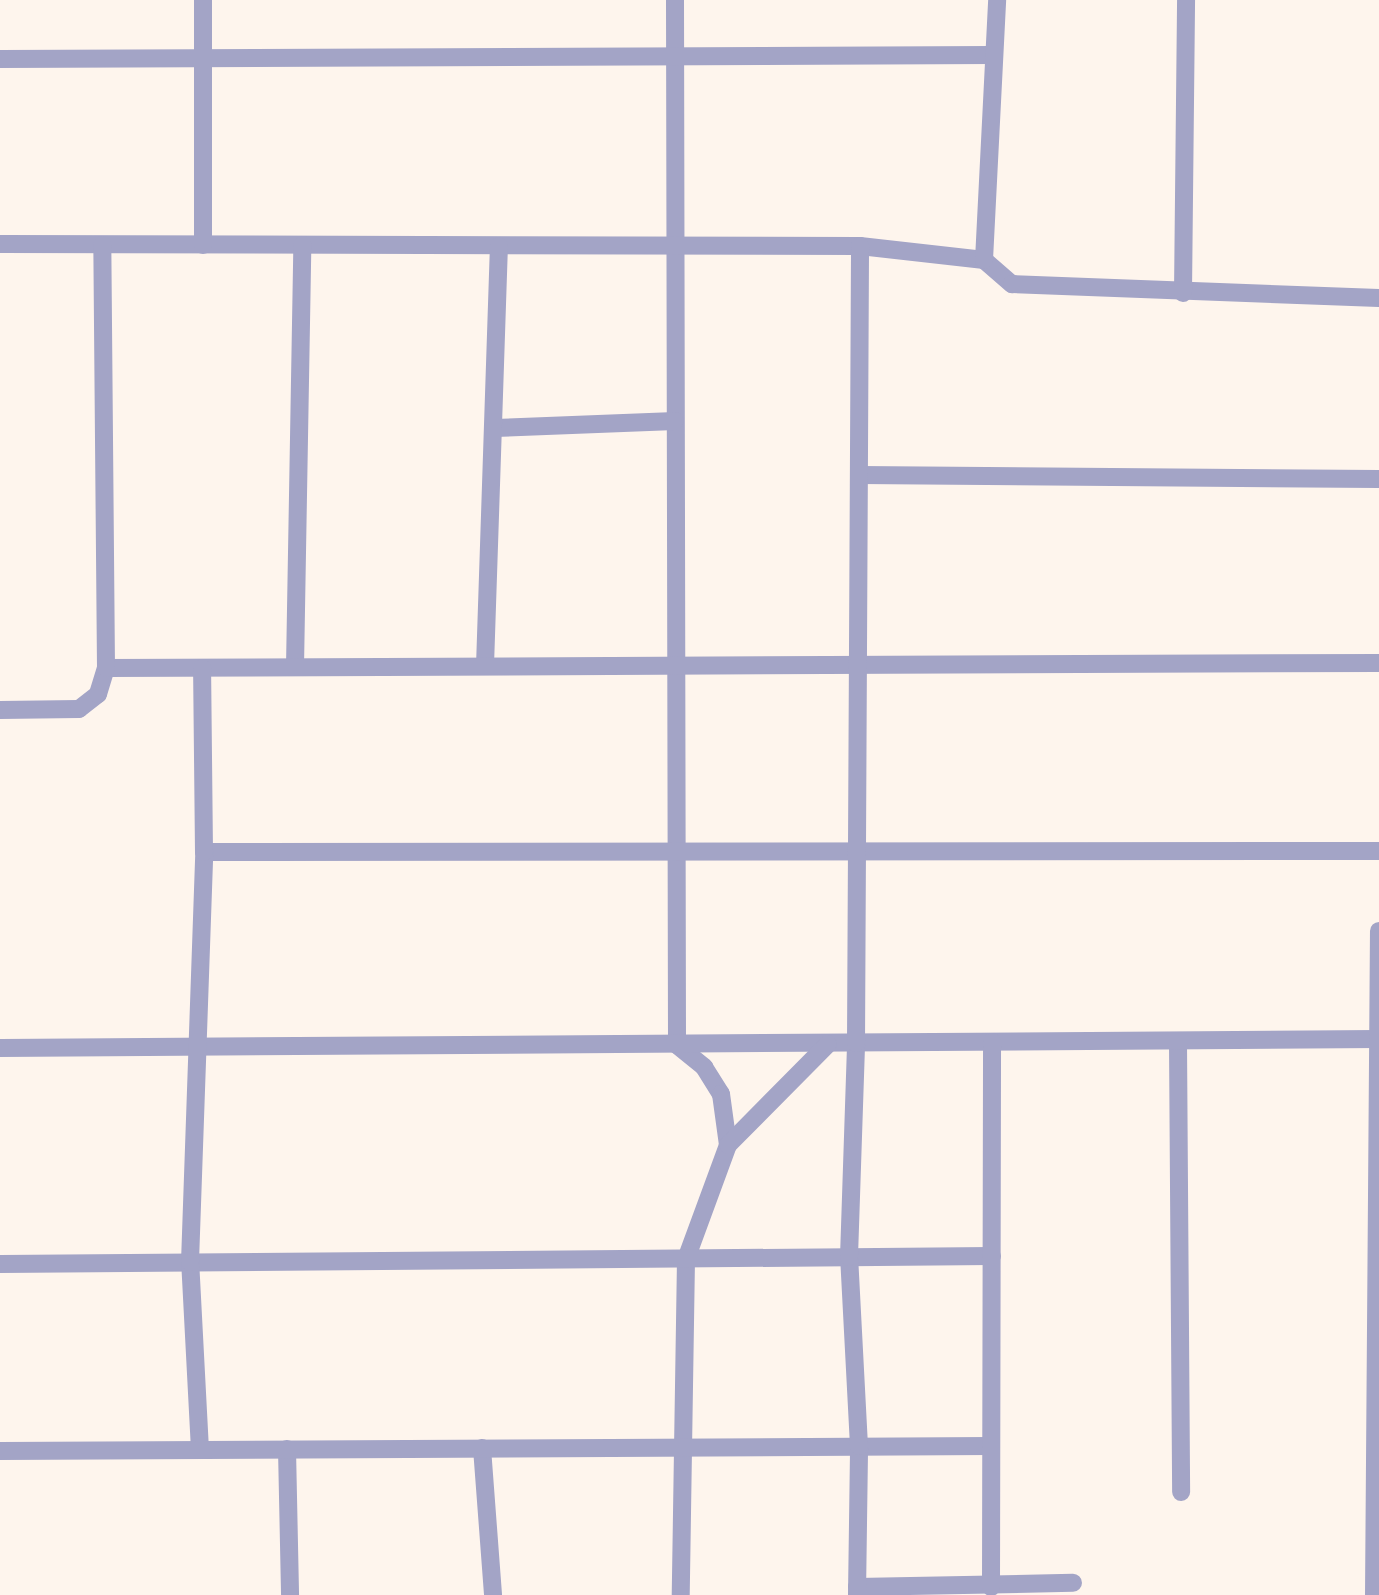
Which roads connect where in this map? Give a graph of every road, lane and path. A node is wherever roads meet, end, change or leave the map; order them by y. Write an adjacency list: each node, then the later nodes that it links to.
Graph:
1 (203, 0): 8 (street)
2 (675, 0): 6 (street)
3 (997, 0): 5 (street)
4 (1186, 0): 17 (street)
5 (993, 54): 6 (street); 16 (street)
6 (675, 58): 8 (street); 14 (street)
7 (0, 59): 8 (street)
8 (203, 59): 11 (street)
9 (0, 244): 10 (street)
10 (102, 244): 11 (street); 28 (street)
11 (203, 245): 12 (street)
12 (302, 245): 13 (street); 27 (street)
13 (499, 246): 14 (street); 20 (street)
14 (675, 246): 15 (street); 19 (street)
15 (860, 246): 16 (street); 21 (street)
16 (984, 260): 17 (street)
17 (1182, 293): 18 (street)
18 (1379, 298)
19 (675, 421): 20 (street); 26 (street)
20 (494, 428): 25 (street)
21 (859, 475): 22 (street); 24 (street)
22 (1379, 478)
23 (1379, 663): 24 (street)
24 (858, 665): 26 (street); 31 (street)
25 (485, 666): 26 (street); 27 (street)
26 (677, 666): 34 (street)
27 (295, 667): 29 (street)
28 (106, 668): 29 (street); 30 (street)
29 (202, 668): 33 (street)
30 (0, 710)
31 (857, 851): 32 (street); 34 (street); 38 (street)
32 (1379, 851)
33 (204, 852): 34 (street); 42 (street)
34 (677, 852): 41 (street)
35 (1379, 931): 36 (street)
36 (1378, 1039): 39 (street); 44 (street)
37 (992, 1042): 38 (street); 39 (street); 46 (street)
38 (856, 1043): 40 (street); 47 (street)
39 (1178, 1043): 59 (street)
40 (828, 1044): 41 (street); 45 (street)
41 (677, 1045): 42 (street); 45 (street)
42 (199, 1046): 43 (street); 49 (street)
43 (0, 1048)
44 (1378, 1085): 51 (street)
45 (728, 1145): 48 (street)
46 (992, 1256): 47 (street); 53 (street)
47 (849, 1257): 48 (street); 52 (street)
48 (686, 1259): 49 (street); 54 (street)
49 (190, 1263): 50 (street); 57 (street)
50 (0, 1264)
51 (1377, 1282): 66 (street)
52 (859, 1446): 53 (street); 54 (street); 62 (street)
53 (991, 1446): 61 (street)
54 (683, 1447): 55 (street); 65 (street)
55 (482, 1448): 56 (street); 64 (street)
56 (286, 1449): 57 (street); 63 (street)
57 (200, 1450): 58 (street)
58 (0, 1451)
59 (1181, 1492)
60 (1073, 1583): 61 (street)
61 (991, 1587): 62 (street)
62 (857, 1591)
63 (290, 1595)
64 (493, 1595)
65 (681, 1595)
66 (1374, 1595)

